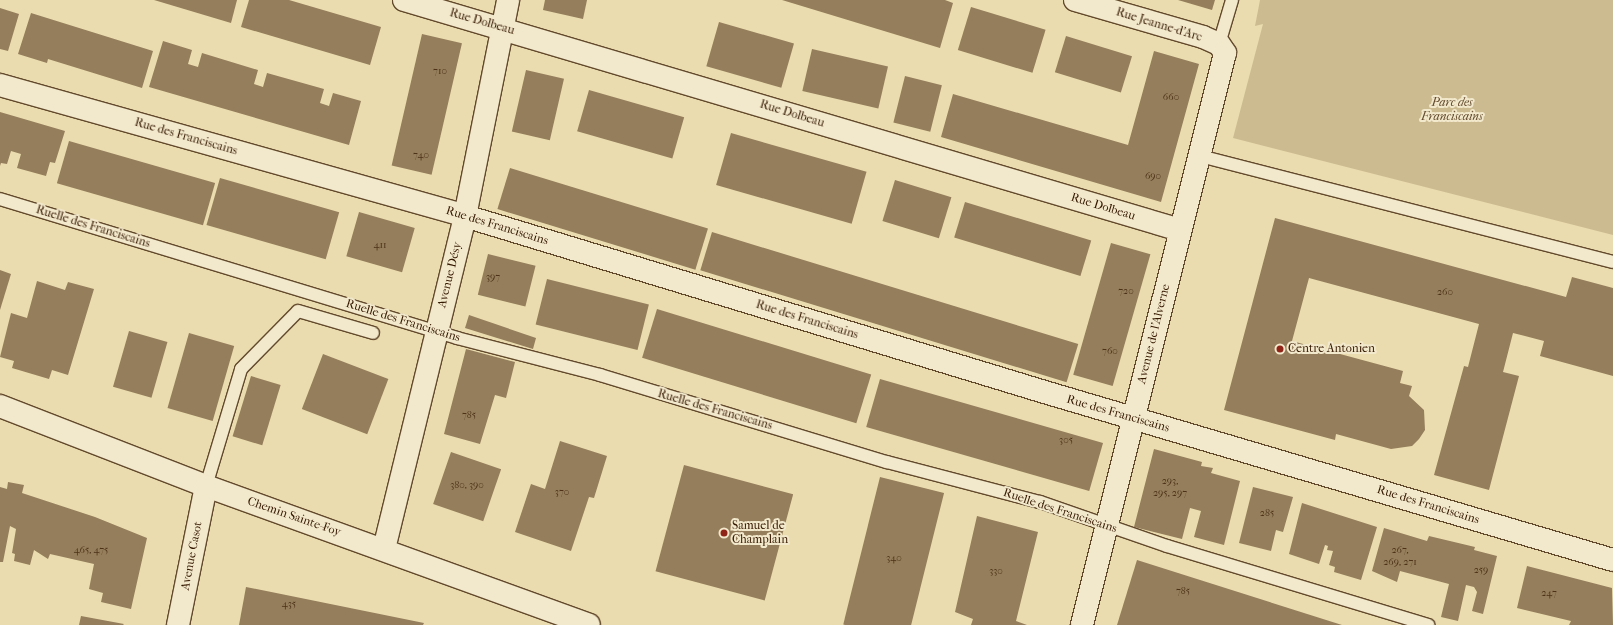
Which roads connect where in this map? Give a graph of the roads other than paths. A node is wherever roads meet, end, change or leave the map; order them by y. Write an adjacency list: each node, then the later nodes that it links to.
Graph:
1 (404, 0): 5 (street, Rue Dolbeau)
2 (508, 0): 5 (street, Avenue Désy)
3 (1075, 0): 6 (street, Rue Jeanne-d'Arc)
4 (1232, 0): 6 (lane)
5 (501, 27): 10 (street, Avenue Désy); 11 (street, Rue Dolbeau)
6 (1219, 44): 8 (street, Avenue de l'Alverne)
7 (0, 85): 10 (street, Rue des Franciscains)
8 (1200, 156): 11 (street, Avenue de l'Alverne); 12 (lane)
9 (0, 199): 13 (lane, Ruelle des Franciscains)
10 (465, 216): 13 (street, Avenue Désy); 16 (street, Rue des Franciscains)
11 (1180, 230): 16 (street, Avenue de l'Alverne)
12 (1613, 262)
13 (436, 331): 18 (lane, Ruelle des Franciscains); 19 (street, Avenue Désy)
14 (373, 333): 17 (lane)
15 (0, 406): 17 (street, Chemin Sainte-Foy)
16 (1133, 418): 18 (street, Avenue de l'Alverne); 20 (street, Rue des Franciscains)
17 (206, 486): 19 (street, Chemin Sainte-Foy); 21 (street, Avenue Casot)
18 (1105, 525): 23 (street, Avenue de l'Alverne); 24 (lane, Ruelle des Franciscains)
19 (384, 549): 22 (street, Chemin Sainte-Foy)
20 (1613, 560)
21 (178, 625)
22 (589, 625)
23 (1082, 625)
24 (1428, 625)

